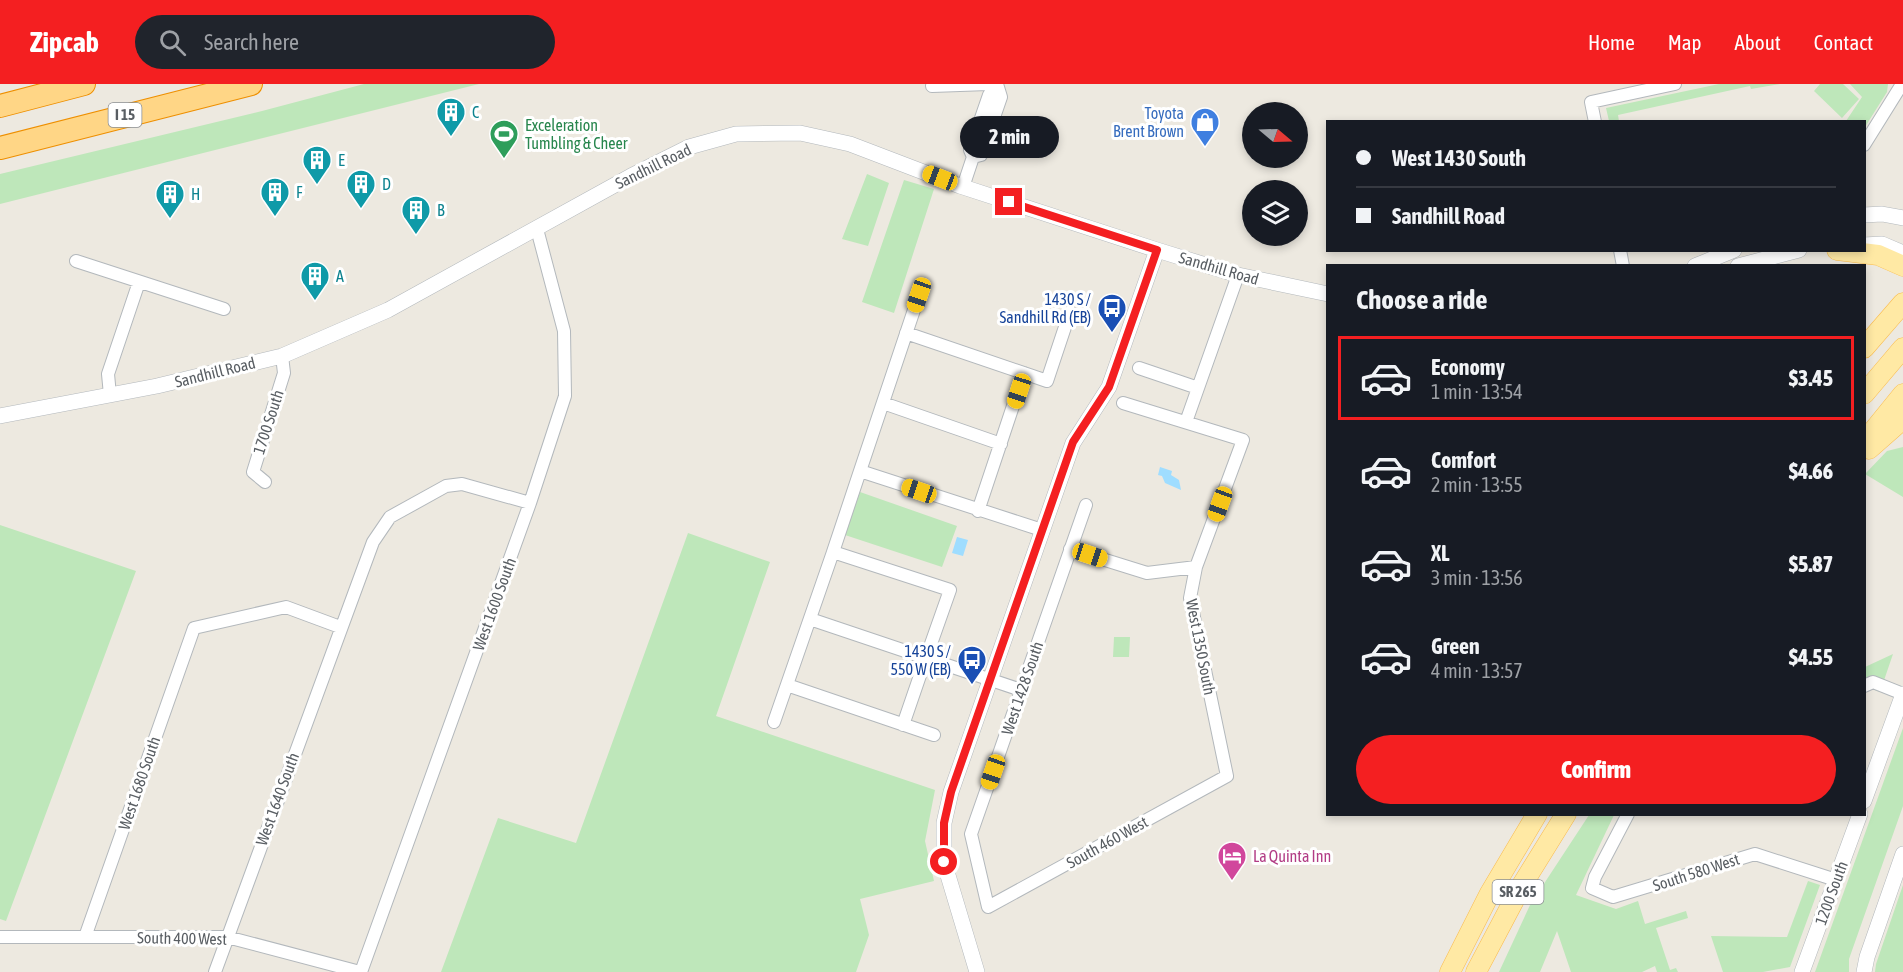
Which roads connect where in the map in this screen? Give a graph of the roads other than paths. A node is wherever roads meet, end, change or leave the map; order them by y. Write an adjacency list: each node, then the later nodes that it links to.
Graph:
1 (84, 84): 8 (highway)
2 (251, 84): 11 (highway, I 15)
3 (988, 84): 7 (street)
4 (997, 84): 12 (street)
5 (1675, 84): 9 (street)
6 (1902, 84): 10 (street)
7 (932, 86)
8 (0, 106)
9 (1595, 120)
10 (1866, 142)
11 (0, 148)
12 (963, 187): 15 (street, Sandhill Road); 17 (street, Sandhill Road)
13 (1866, 215): 14 (street)
14 (1903, 219)
15 (537, 229): 37 (street, Sandhill Road); 55 (street, West 1600 South)
16 (1866, 245): 21 (street)
17 (1157, 250): 26 (street, Sandhill Road); 58 (street)
18 (1729, 252): 23 (street)
19 (1791, 252): 24 (street)
20 (1850, 252): 25 (main road)
21 (1903, 253)
22 (76, 261): 27 (street)
23 (1700, 264)
24 (1746, 264)
25 (1903, 266)
26 (1238, 275): 28 (street, Sandhill Road); 41 (street)
27 (140, 282): 31 (street); 44 (street)
28 (1326, 294)
29 (919, 295): 34 (street)
30 (1903, 303): 35 (main road)
31 (224, 309)
32 (1070, 312): 40 (street)
33 (1903, 320): 38 (main road)
34 (906, 333): 40 (street); 45 (street)
35 (1866, 346)
36 (1903, 348): 42 (main road)
37 (282, 356): 44 (street, Sandhill Road); 54 (street, 1700 South)
38 (1866, 363)
39 (1139, 368): 41 (street)
40 (1024, 373): 51 (street)
41 (1198, 388): 49 (street)
42 (1866, 392)
43 (1903, 394): 50 (main road)
44 (110, 395): 47 (street, Sandhill Road)
45 (883, 403): 51 (street); 53 (street)
46 (1123, 403): 49 (street)
47 (0, 416)
48 (1903, 419): 52 (main road)
49 (1186, 422): 61 (street, West 1350 South)
50 (1866, 440)
51 (1001, 444): 57 (street)
52 (1866, 450)
53 (860, 471): 57 (street); 60 (street)
54 (265, 482)
55 (530, 503): 63 (street, West 1640 South); 86 (street, West 1600 South)
56 (1086, 505): 59 (street, West 1428 South)
57 (978, 511): 58 (street)
58 (1042, 530): 65 (street)
59 (1071, 549): 61 (street); 68 (street, West 1428 South)
60 (833, 552): 62 (street); 64 (street)
61 (1196, 567): 73 (street, West 1350 South)
62 (810, 619): 64 (street); 66 (street)
63 (340, 627): 83 (street, West 1680 South); 84 (street, West 1640 South)
64 (926, 658): 65 (street); 71 (street)
65 (990, 680): 68 (street); 87 (street)
66 (787, 685): 70 (street); 71 (street)
67 (1866, 685): 69 (street)
68 (1021, 690): 81 (street, West 1428 South)
69 (1903, 694): 74 (street)
70 (774, 722)
71 (903, 725): 72 (street)
72 (934, 735)
73 (1227, 776): 81 (street, South 460 West)
74 (1866, 796)
75 (1536, 816): 88 (main road, SR 265)
76 (1565, 816): 89 (main road, SR 265)
77 (1627, 816): 80 (street, South 580 West)
78 (1859, 816): 80 (street, 1200 South)
79 (1903, 854): 91 (street)
80 (1836, 880): 90 (street, 1200 South)
81 (988, 907)
82 (0, 937): 83 (street, South 400 West)
83 (85, 937): 84 (street, South 400 West)
84 (227, 937): 85 (street, West 1640 South); 86 (street, South 400 West)
85 (215, 972)
86 (361, 972)
87 (977, 972)
88 (1450, 972)
89 (1476, 972)
90 (1802, 972)
91 (1864, 972)

